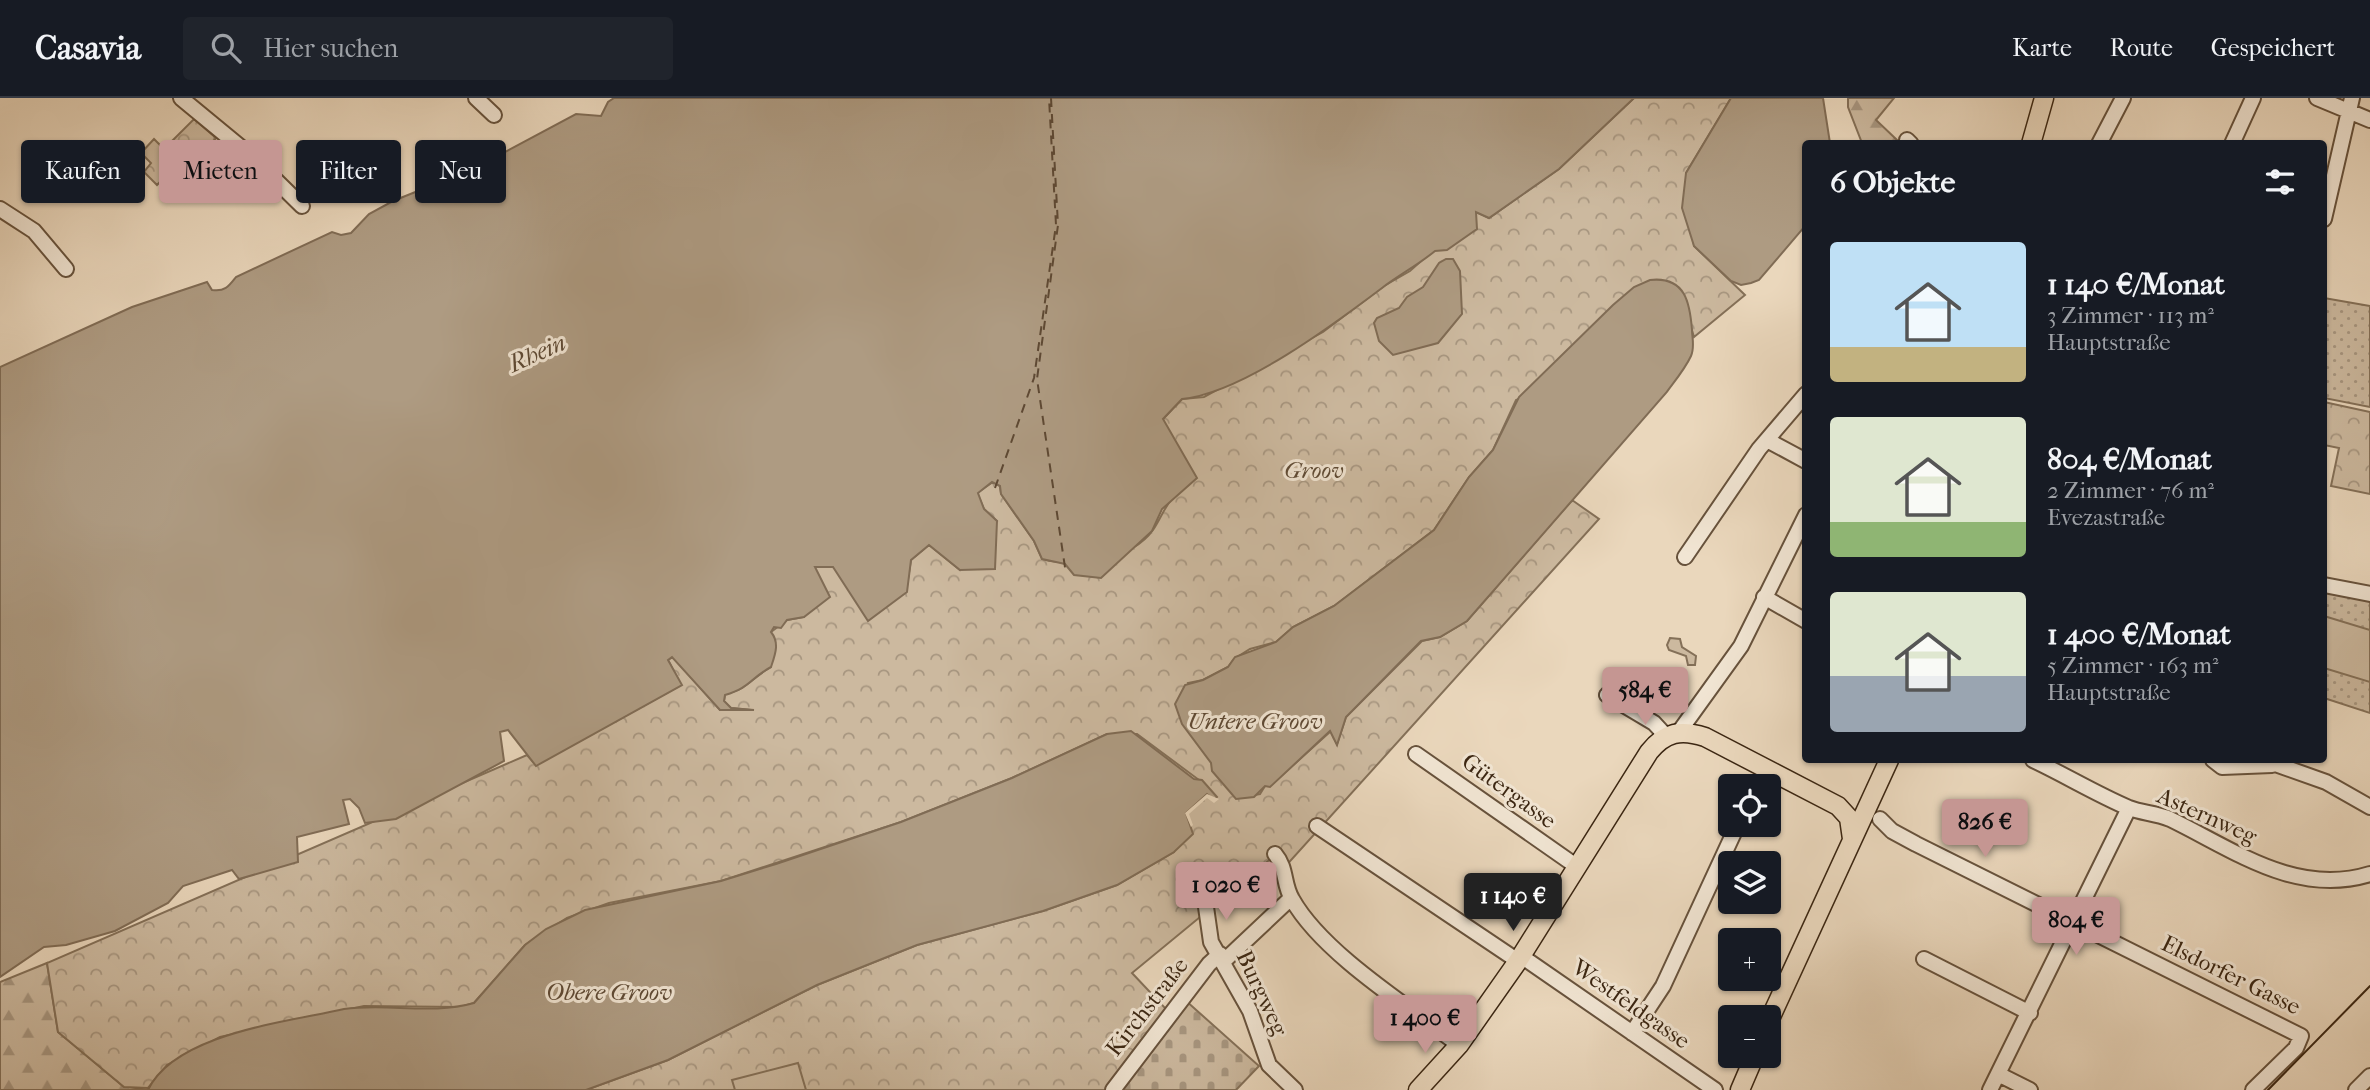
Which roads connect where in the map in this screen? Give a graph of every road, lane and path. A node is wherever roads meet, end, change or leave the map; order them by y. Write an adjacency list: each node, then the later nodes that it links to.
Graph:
1 (181, 98): 13 (street)
2 (476, 98): 8 (street)
3 (2044, 98): 10 (main road)
4 (2123, 98): 11 (street)
5 (2253, 98): 12 (street)
6 (2317, 98): 7 (street)
7 (2350, 105): 9 (street); 14 (street)
8 (494, 115)
9 (2370, 120)
10 (2032, 140)
11 (2101, 140)
12 (2234, 140)
13 (302, 206)
14 (2327, 206)
15 (0, 209): 16 (street)
16 (66, 269)
17 (1802, 399): 18 (street)
18 (1767, 440): 19 (street); 21 (street)
19 (1802, 459)
20 (1802, 523): 24 (street)
21 (1685, 557)
22 (2327, 586): 23 (street)
23 (2370, 594)
24 (1764, 597): 25 (street); 27 (street)
25 (1802, 619)
26 (1607, 695): 27 (street)
27 (1672, 734): 35 (main road); 43 (main road)
28 (1416, 754): 43 (street, Gütergasse)
29 (1888, 763): 34 (main road)
30 (2039, 763): 37 (street, Asternweg)
31 (2217, 763): 33 (street)
32 (2277, 763): 33 (street)
33 (2281, 764): 36 (street)
34 (1873, 792): 35 (main road); 41 (main road)
35 (1838, 806): 41 (main road)
36 (2370, 807)
37 (2129, 808): 44 (street, Asternweg); 47 (street)
38 (1880, 819): 47 (street, Elsdorfer Gasse)
39 (1317, 826): 50 (street, Westfeldgasse)
40 (1731, 837): 53 (street)
41 (1852, 839): 51 (main road)
42 (1275, 854): 45 (street)
43 (1576, 866): 50 (main road)
44 (2370, 874)
45 (1291, 898): 48 (street, Kirchstraße); 54 (street)
46 (1206, 907): 48 (street, Burgweg)
47 (2074, 922): 52 (street); 65 (street, Elsdorfer Gasse)
48 (1222, 958): 58 (street, Kirchstraße); 59 (street, Burgweg)
49 (1924, 958): 52 (street)
50 (1520, 959): 53 (street, Westfeldgasse); 54 (main road)
51 (1776, 1005)
52 (2030, 1013): 56 (street)
53 (1632, 1033): 61 (street, Westfeldgasse)
54 (1459, 1045): 60 (main road)
55 (1749, 1068): 62 (main road)
56 (2000, 1075): 63 (street); 64 (street)
57 (2370, 1076): 66 (street)
58 (1113, 1090)
59 (1295, 1090)
60 (1418, 1090)
61 (1715, 1090)
62 (1740, 1090)
63 (1990, 1090)
64 (2030, 1090)
65 (2253, 1090)
66 (2356, 1090)

